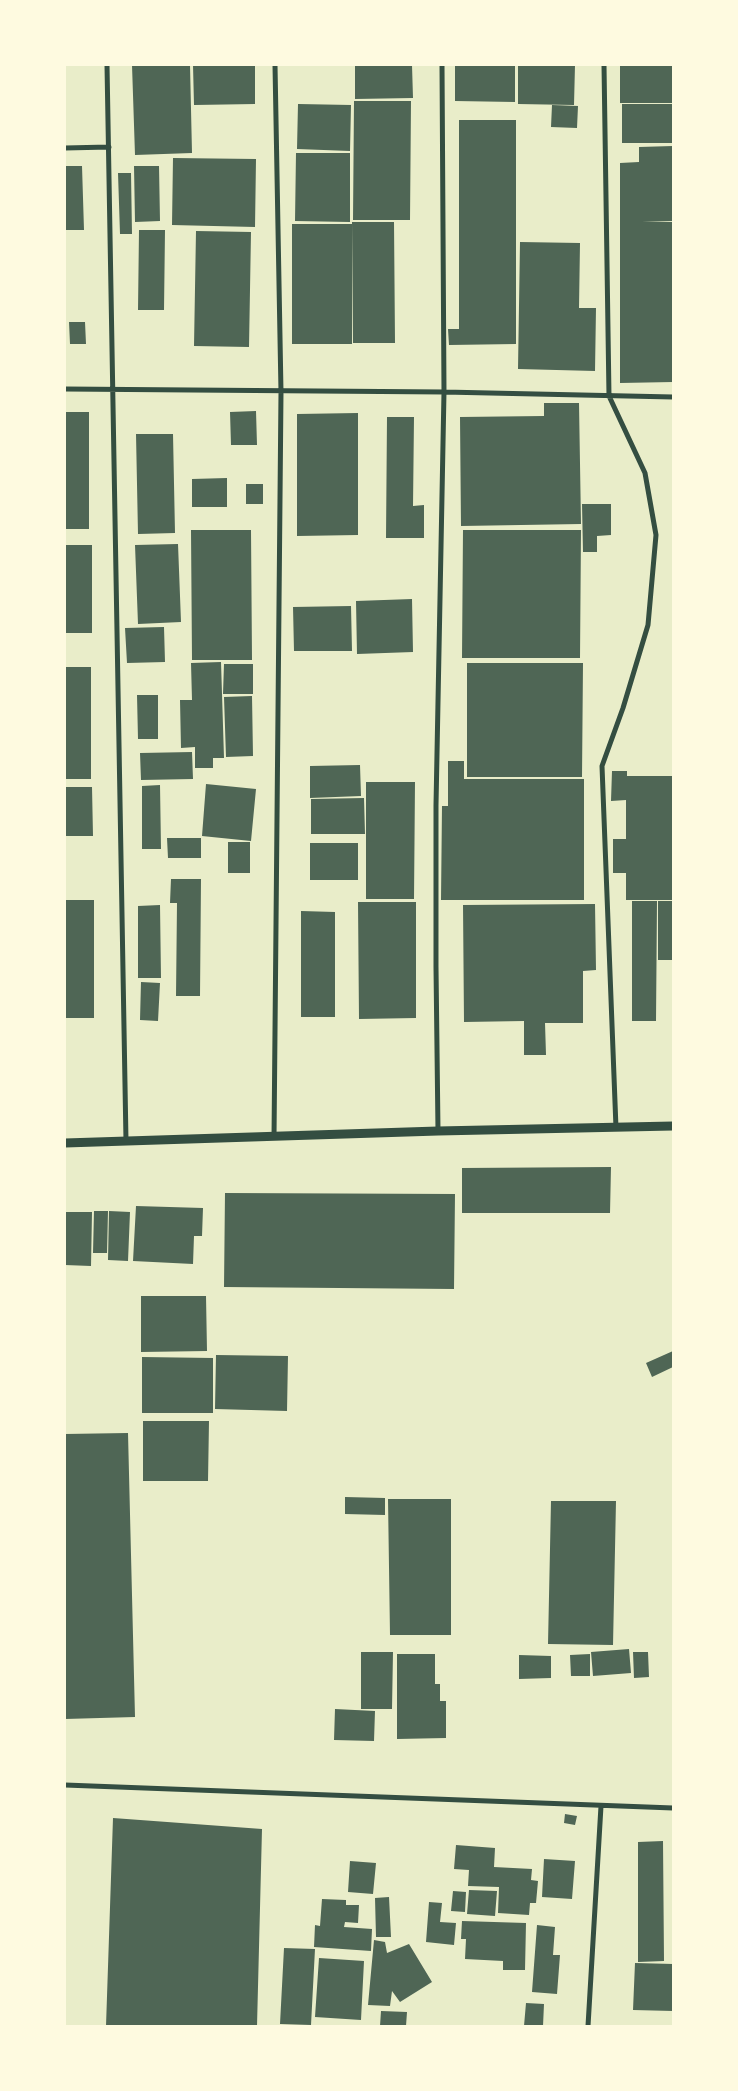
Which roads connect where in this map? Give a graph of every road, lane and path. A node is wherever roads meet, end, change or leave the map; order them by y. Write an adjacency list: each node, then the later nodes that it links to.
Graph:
1 (107, 65): 5 (street)
2 (275, 65): 9 (street)
3 (442, 65): 10 (street)
4 (604, 65): 11 (street)
5 (109, 147): 6 (street); 8 (street)
6 (65, 148)
7 (65, 389): 8 (street)
8 (113, 390): 9 (street); 17 (street)
9 (282, 392): 10 (street); 16 (street)
10 (444, 392): 11 (street); 15 (street)
11 (609, 396): 12 (street); 14 (street)
12 (673, 397)
13 (673, 1126): 14 (street)
14 (616, 1128): 15 (street)
15 (438, 1131): 16 (street)
16 (274, 1137): 17 (street)
17 (126, 1141): 18 (street)
18 (65, 1143)
19 (65, 1785): 20 (street)
20 (601, 1806): 21 (street); 22 (street)
21 (673, 1808)
22 (588, 2026)

